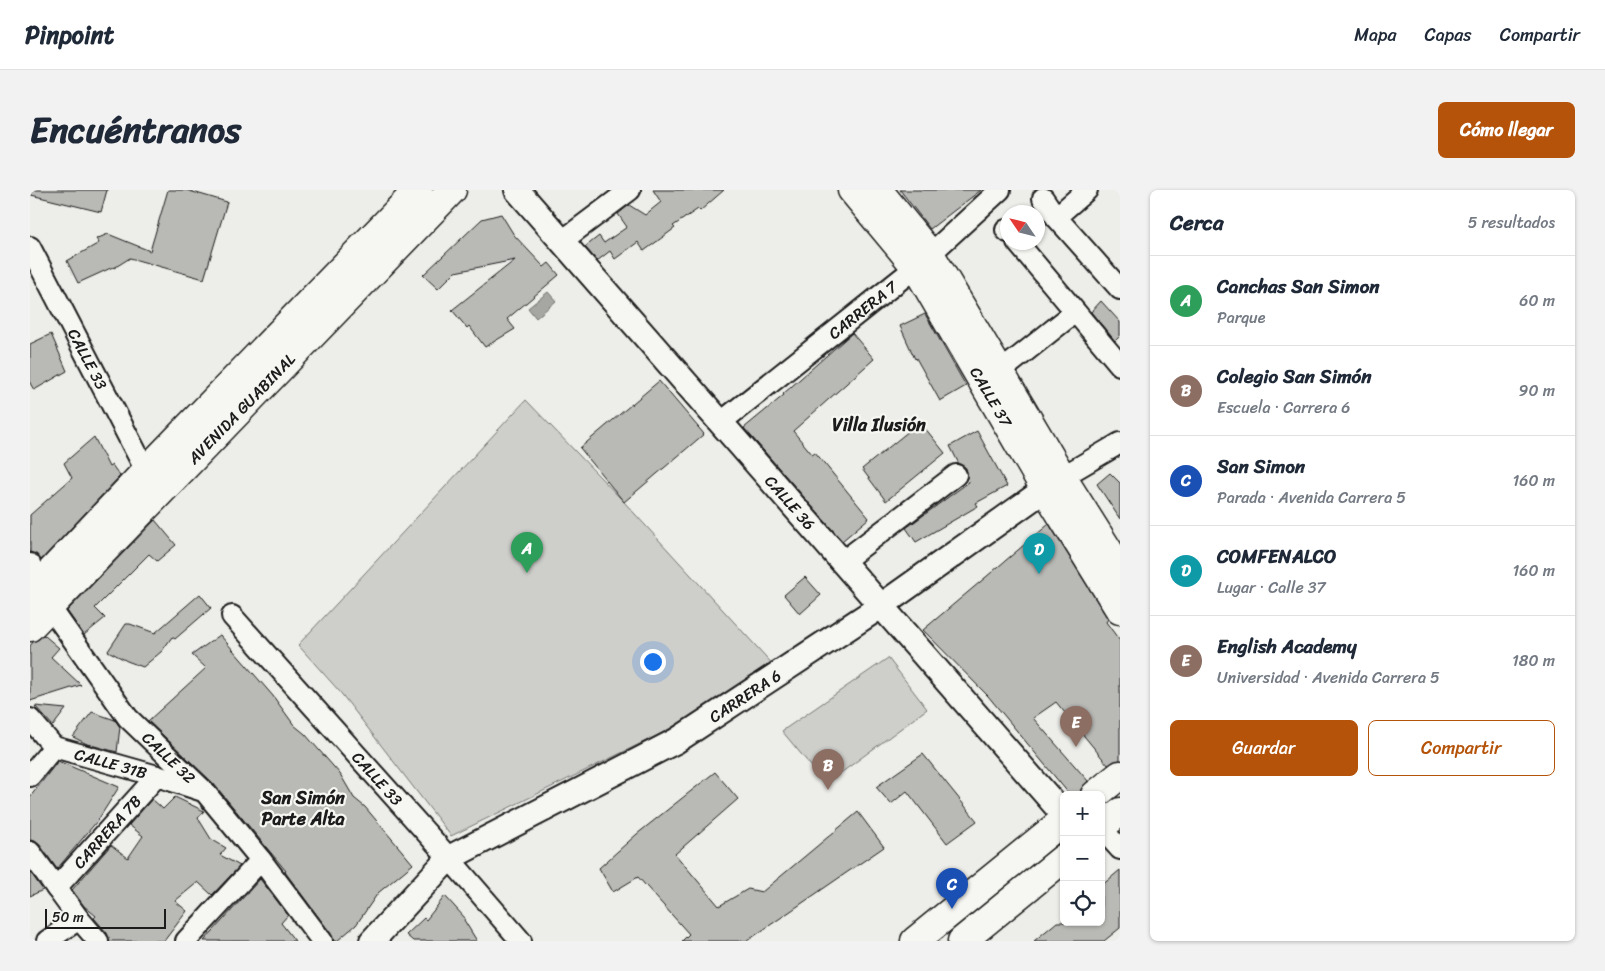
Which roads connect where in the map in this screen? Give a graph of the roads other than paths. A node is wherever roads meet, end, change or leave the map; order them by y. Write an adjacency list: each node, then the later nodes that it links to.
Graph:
1 (418, 190): 21 (main road, AVENIDA GUABINAL)
2 (452, 190): 26 (main road, AVENIDA GUABINAL)
3 (517, 190): 11 (street, CALLE 36)
4 (630, 190): 11 (street)
5 (852, 190): 14 (main road, CALLE 37)
6 (878, 190): 14 (main road, CALLE 37)
7 (1000, 190): 14 (street, CARRERA 7)
8 (1087, 190): 10 (street)
9 (1043, 198): 10 (street)
10 (1056, 217): 15 (street)
11 (562, 241): 19 (street, CALLE 36)
12 (1023, 250): 16 (street)
13 (32, 256): 21 (street, CALLE 33)
14 (923, 261): 18 (main road, CALLE 37); 19 (street, CARRERA 7); 23 (main road, CALLE 37)
15 (1120, 289)
16 (1075, 312): 17 (street); 18 (street)
17 (1120, 365)
18 (1000, 372): 23 (main road, CALLE 37)
19 (720, 423): 24 (street, CALLE 36)
20 (1117, 450): 23 (street, CARRERA 6)
21 (146, 471): 26 (main road, AVENIDA GUABINAL)
22 (956, 475): 24 (street)
23 (1053, 483): 25 (main road, CALLE 37); 27 (street, CARRERA 6); 28 (main road, CALLE 37)
24 (842, 562): 27 (street, CALLE 36)
25 (1120, 569)
26 (37, 587): 30 (main road, AVENIDA GUABINAL); 36 (street, CALLE 32)
27 (881, 606): 38 (street, CALLE 36); 45 (street, CARRERA 6)
28 (1120, 610)
29 (232, 616): 45 (street, CALLE 33)
30 (30, 628)
31 (30, 719): 32 (street, CALLE 31B)
32 (54, 747): 34 (street); 35 (street, CALLE 31B)
33 (1120, 775): 37 (main road)
34 (30, 776)
35 (157, 776): 36 (street, CALLE 31B); 48 (street, CARRERA 7B)
36 (204, 791): 46 (street, CALLE 32)
37 (1100, 791)
38 (1060, 810)
39 (1120, 812): 41 (main road)
40 (1060, 823): 56 (main road)
41 (1105, 825)
42 (1105, 832): 43 (street)
43 (1120, 849)
44 (30, 852): 48 (street)
45 (449, 858): 54 (street, CARRERA 6); 55 (street, CALLE 33)
46 (260, 860): 52 (street); 53 (street, CALLE 32)
47 (1060, 861): 57 (main road)
48 (56, 888): 49 (street)
49 (79, 920): 50 (street); 51 (street)
50 (47, 941)
51 (98, 941)
52 (186, 941)
53 (322, 941)
54 (372, 941)
55 (521, 941)
56 (915, 941)
57 (962, 941)

